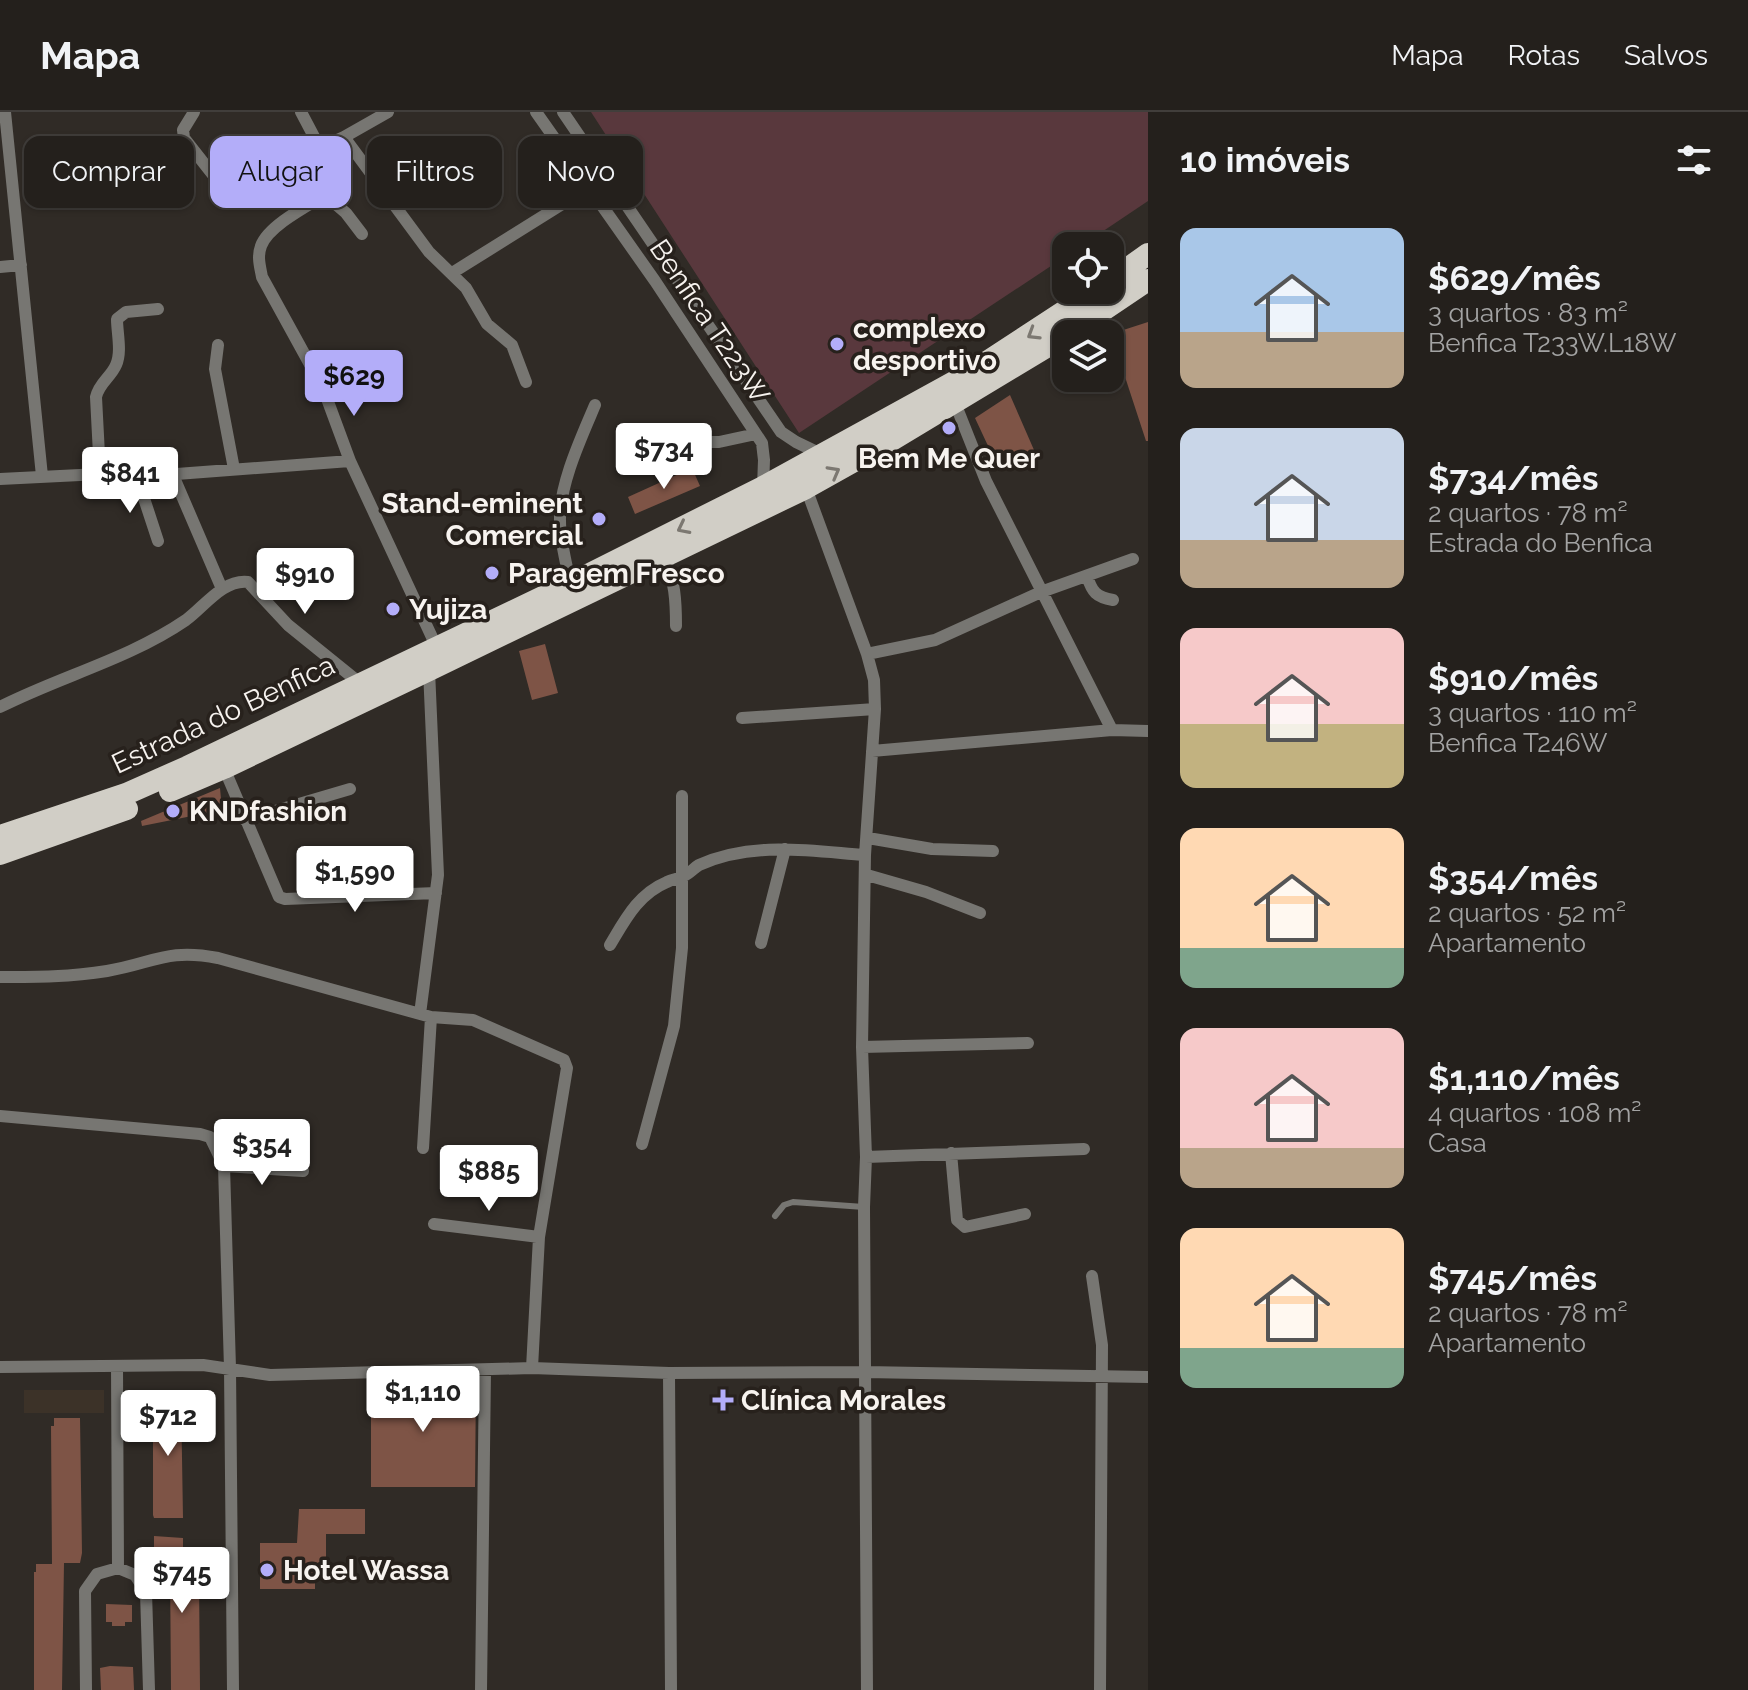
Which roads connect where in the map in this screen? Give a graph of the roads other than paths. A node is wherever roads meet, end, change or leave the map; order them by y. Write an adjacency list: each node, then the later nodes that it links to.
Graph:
1 (5, 112): 18 (street)
2 (194, 112): 11 (street)
3 (301, 112): 7 (street)
4 (388, 112): 8 (street)
5 (536, 112): 9 (street, Benfica T223W)
6 (563, 112): 33 (street)
7 (314, 136)
8 (346, 136)
9 (552, 136)
10 (351, 146): 21 (street)
11 (210, 171)
12 (307, 208): 34 (street)
13 (340, 208): 16 (street)
14 (556, 208): 21 (street)
15 (602, 208): 31 (street, Benfica T223W)
16 (362, 234)
17 (1148, 254): 20 (highway)
18 (21, 265): 19 (street); 38 (street)
19 (0, 267)
20 (1124, 271)
21 (452, 273): 28 (street)
22 (1148, 280): 25 (highway, Estrada do Benfica)
23 (1076, 304): 33 (highway, Estrada do Benfica, one-way to 33)
24 (158, 309): 36 (street)
25 (1089, 320)
26 (1052, 344): 29 (highway, Estrada do Benfica)
27 (218, 345): 35 (street)
28 (526, 382)
29 (955, 403): 42 (highway, Estrada do Benfica, one-way to 29); 49 (street)
30 (595, 405): 47 (street)
31 (756, 434): 32 (street); 41 (street, Benfica T223W)
32 (674, 442)
33 (823, 455): 41 (highway, Estrada do Benfica)
34 (350, 461): 35 (street); 52 (street)
35 (234, 469): 37 (street)
36 (100, 474): 38 (street); 39 (street)
37 (173, 475): 39 (street); 48 (street)
38 (42, 476): 40 (street)
39 (137, 477): 43 (street)
40 (0, 479)
41 (763, 487): 47 (highway, Estrada do Benfica, one-way to 47)
42 (806, 488): 44 (highway, Estrada do Benfica); 53 (street)
43 (158, 541)
44 (664, 558): 51 (street); 54 (highway, Estrada do Benfica)
45 (1133, 559): 46 (street)
46 (1087, 576): 49 (street); 50 (street)
47 (570, 584): 52 (highway, Estrada do Benfica)
48 (222, 589): 55 (street); 56 (street)
49 (1041, 592): 53 (street); 59 (street)
50 (1113, 600)
51 (676, 626)
52 (437, 648): 55 (highway, Estrada do Benfica)
53 (867, 654): 57 (street)
54 (429, 670): 62 (highway, Estrada do Benfica); 74 (street)
55 (361, 684): 66 (highway, Estrada do Benfica)
56 (0, 707)
57 (875, 709): 58 (street); 61 (street)
58 (742, 718)
59 (1112, 730): 60 (street); 61 (street)
60 (1148, 731)
61 (872, 751): 67 (street)
62 (224, 768): 65 (street); 70 (highway, Estrada do Benfica)
63 (350, 789): 65 (street)
64 (682, 796): 73 (street)
65 (245, 820): 74 (street)
66 (0, 836)
67 (868, 838): 69 (street); 71 (street)
68 (785, 849): 71 (street); 73 (street); 76 (street)
69 (993, 851)
70 (0, 854)
71 (865, 855): 72 (street)
72 (867, 875): 75 (street); 81 (street)
73 (683, 877): 77 (street); 83 (street)
74 (436, 893): 79 (street)
75 (980, 913)
76 (761, 943)
77 (610, 945)
78 (0, 977): 79 (street)
79 (426, 1016): 84 (street); 94 (street)
80 (1028, 1043): 81 (street)
81 (862, 1047): 87 (street)
82 (0, 1116): 88 (street)
83 (642, 1144)
84 (423, 1148)
85 (1084, 1149): 86 (street)
86 (951, 1153): 87 (street); 91 (street)
87 (866, 1157): 90 (street)
88 (224, 1166): 89 (street); 98 (street)
89 (303, 1171)
90 (864, 1207): 92 (lane); 101 (street)
91 (1025, 1214)
92 (775, 1216)
93 (434, 1224): 94 (street)
94 (539, 1237): 99 (street)
95 (1092, 1276): 103 (street)
96 (117, 1366): 97 (street); 98 (street); 105 (street)
97 (0, 1367)
98 (230, 1368): 100 (street); 108 (street)
99 (532, 1368): 100 (street); 102 (street)
100 (485, 1370): 109 (street)
101 (865, 1372): 102 (street); 103 (street); 111 (street)
102 (669, 1373): 110 (street)
103 (1102, 1376): 104 (street); 112 (street)
104 (1148, 1377)
105 (118, 1568): 106 (street); 107 (street)
106 (86, 1690)
107 (149, 1690)
108 (233, 1690)
109 (481, 1690)
110 (671, 1690)
111 (867, 1690)
112 (1100, 1690)

